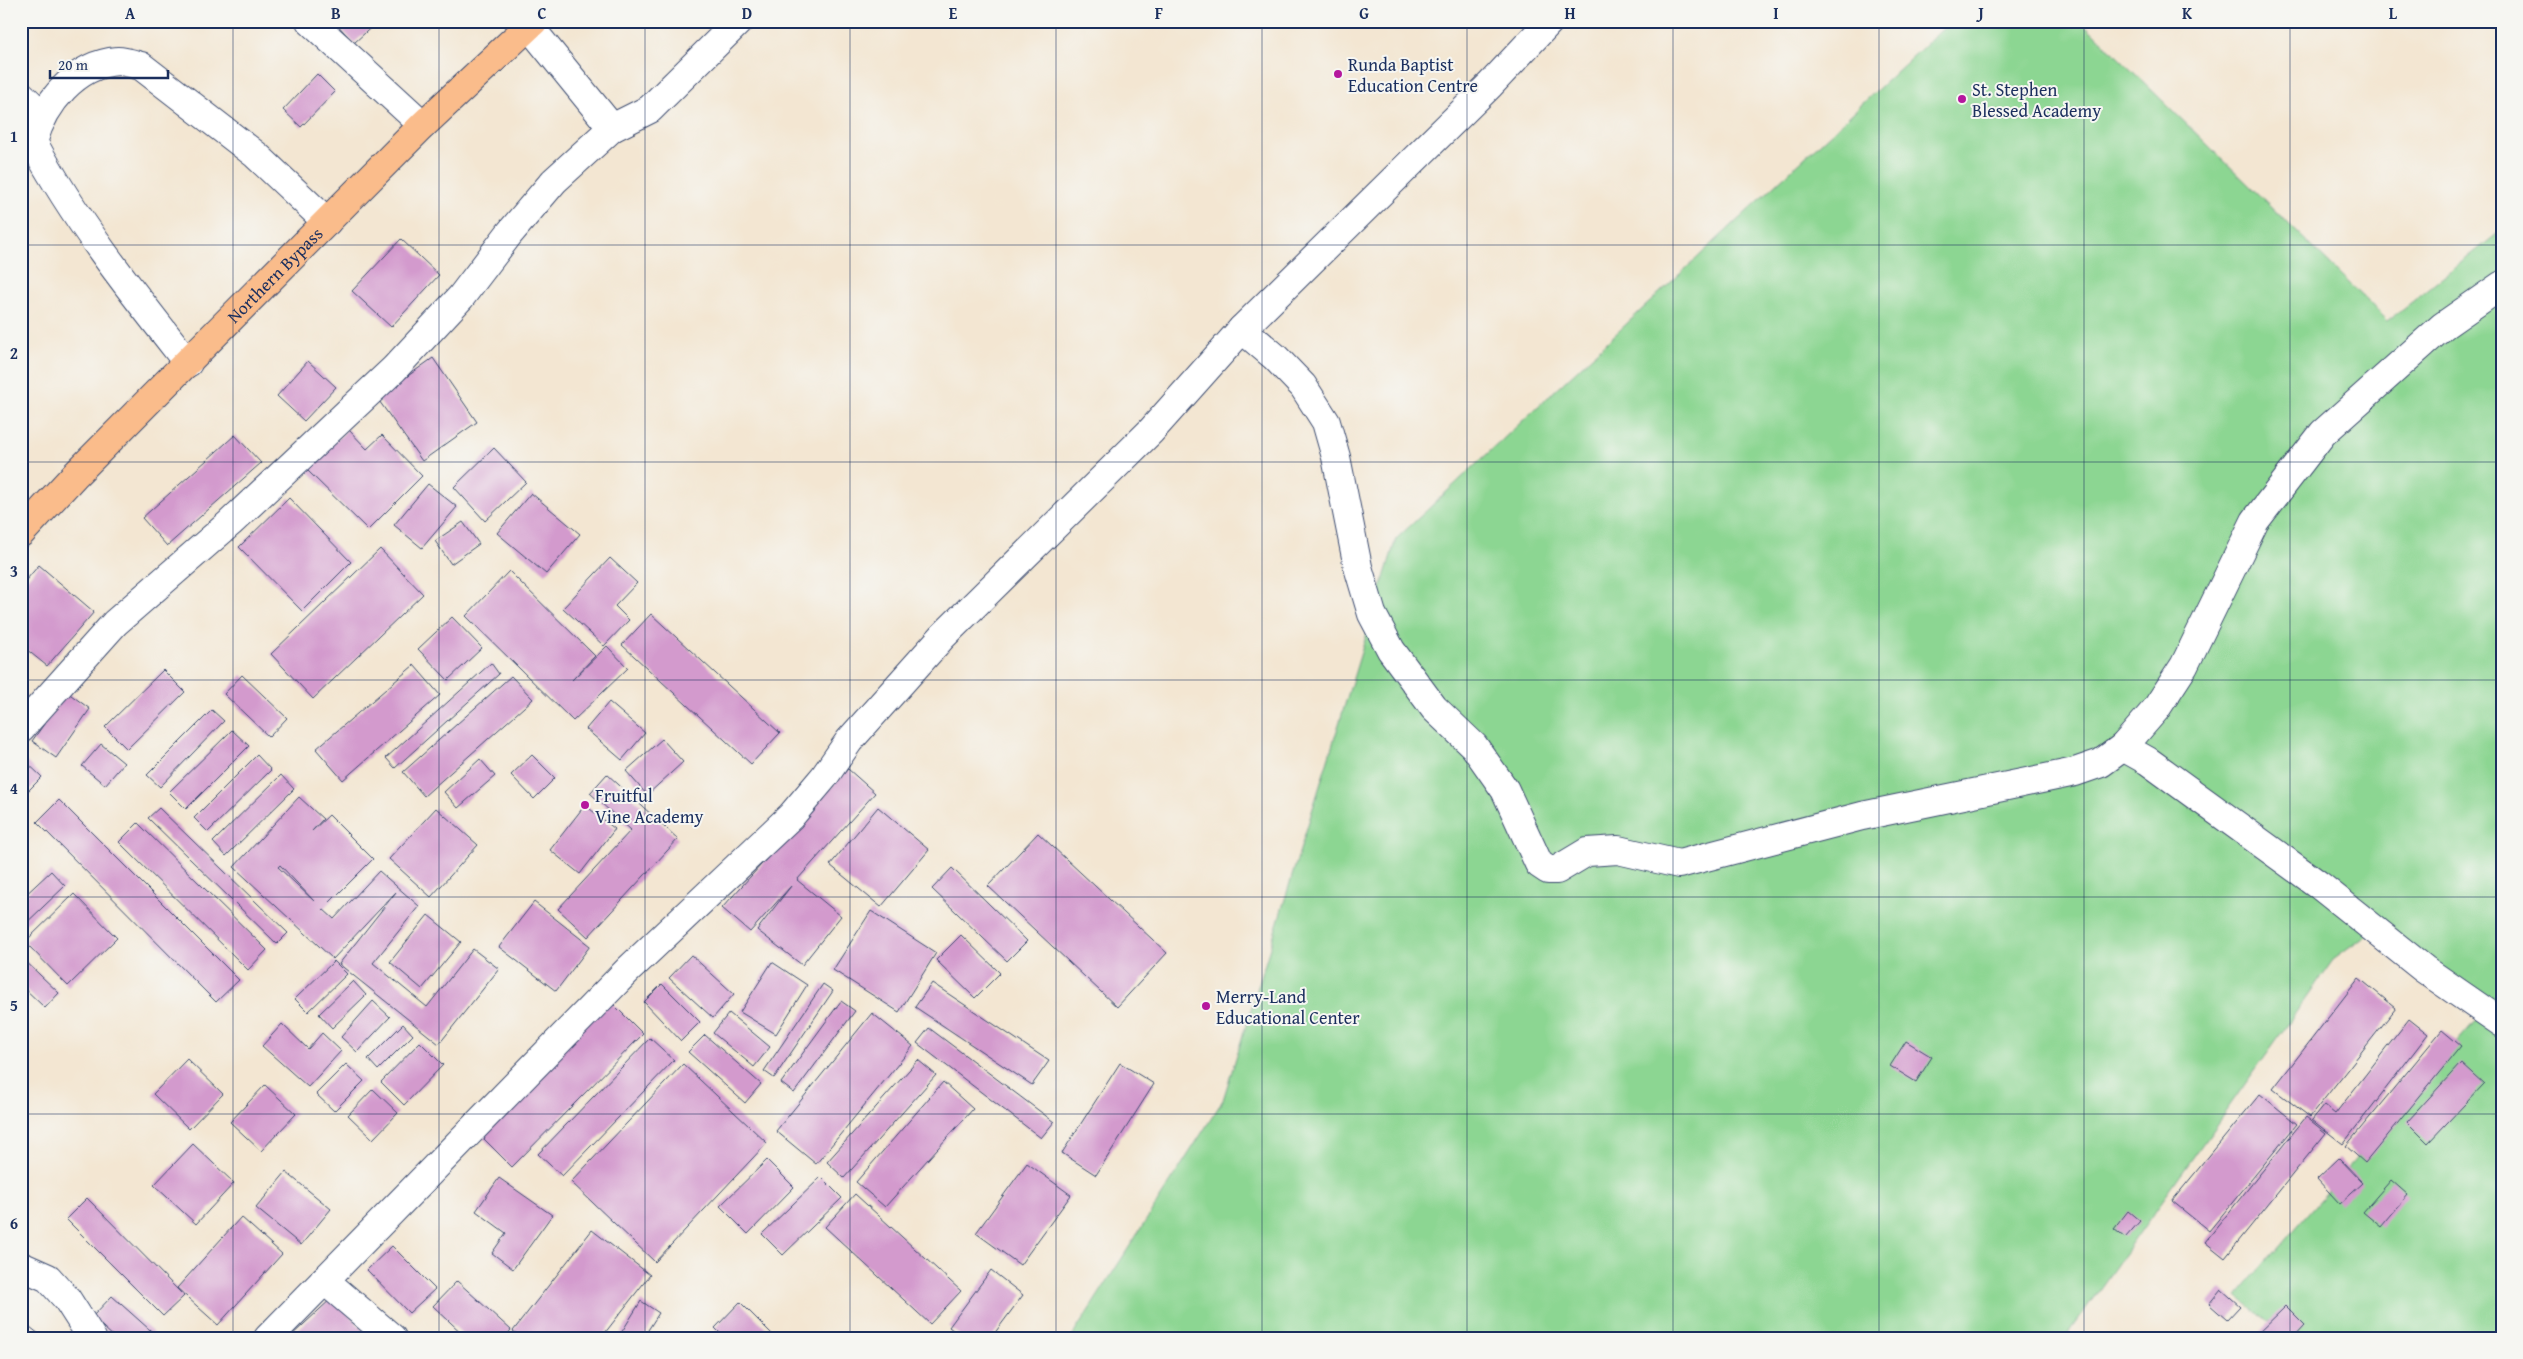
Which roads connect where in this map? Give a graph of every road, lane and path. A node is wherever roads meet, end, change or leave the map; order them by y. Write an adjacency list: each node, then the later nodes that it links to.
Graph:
1 (310, 21): 7 (street)
2 (739, 21): 8 (street)
3 (1550, 21): 11 (street)
4 (532, 24): 7 (main road, Northern Bypass); 8 (street)
5 (21, 95): 6 (street)
6 (43, 116): 9 (street); 12 (street)
7 (423, 125): 9 (main road, Northern Bypass)
8 (612, 128): 14 (street)
9 (327, 222): 12 (main road, Northern Bypass)
10 (2502, 285): 15 (street)
11 (1242, 329): 15 (street); 18 (street)
12 (188, 363): 13 (main road, Northern Bypass)
13 (21, 533)
14 (21, 728)
15 (2123, 747): 16 (street)
16 (2502, 1023)
17 (21, 1266): 19 (street)
18 (324, 1280): 20 (street); 21 (street)
19 (92, 1338)
20 (268, 1338)
21 (392, 1338)

